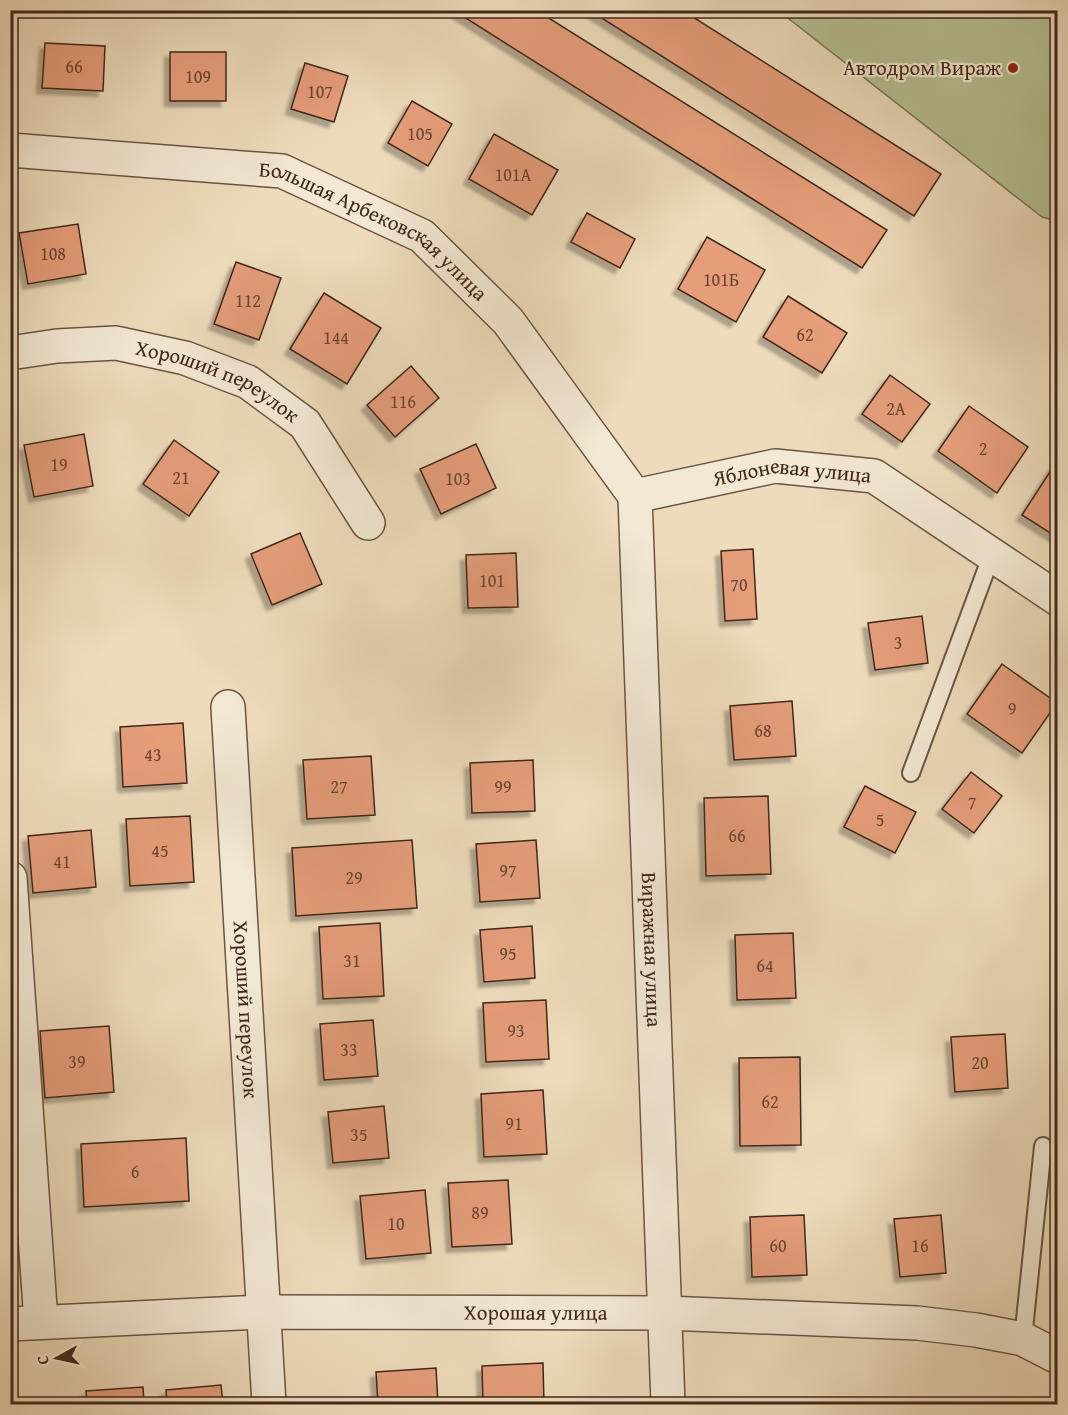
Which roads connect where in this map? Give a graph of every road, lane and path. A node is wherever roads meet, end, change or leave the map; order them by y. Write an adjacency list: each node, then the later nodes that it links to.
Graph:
1 (10, 150): 3 (street, Большая Арбековская улица)
2 (10, 353): 4 (street, Хороший переулок)
3 (635, 496): 5 (street, Яблоневая улица); 12 (street, Виражная улица)
4 (368, 523)
5 (992, 554): 6 (street, Яблоневая улица); 8 (lane)
6 (1058, 598)
7 (228, 707): 11 (street, Хороший переулок)
8 (911, 772)
9 (10, 879): 13 (street)
10 (1043, 1146): 14 (lane)
11 (262, 1312): 12 (street, Хорошая улица); 13 (street, Хорошая улица); 16 (street, Хороший переулок)
12 (666, 1313): 14 (street, Хорошая улица); 17 (street, Виражная улица)
13 (26, 1323)
14 (1023, 1339): 15 (street, Хорошая улица)
15 (1058, 1357)
16 (269, 1404)
17 (668, 1404)

